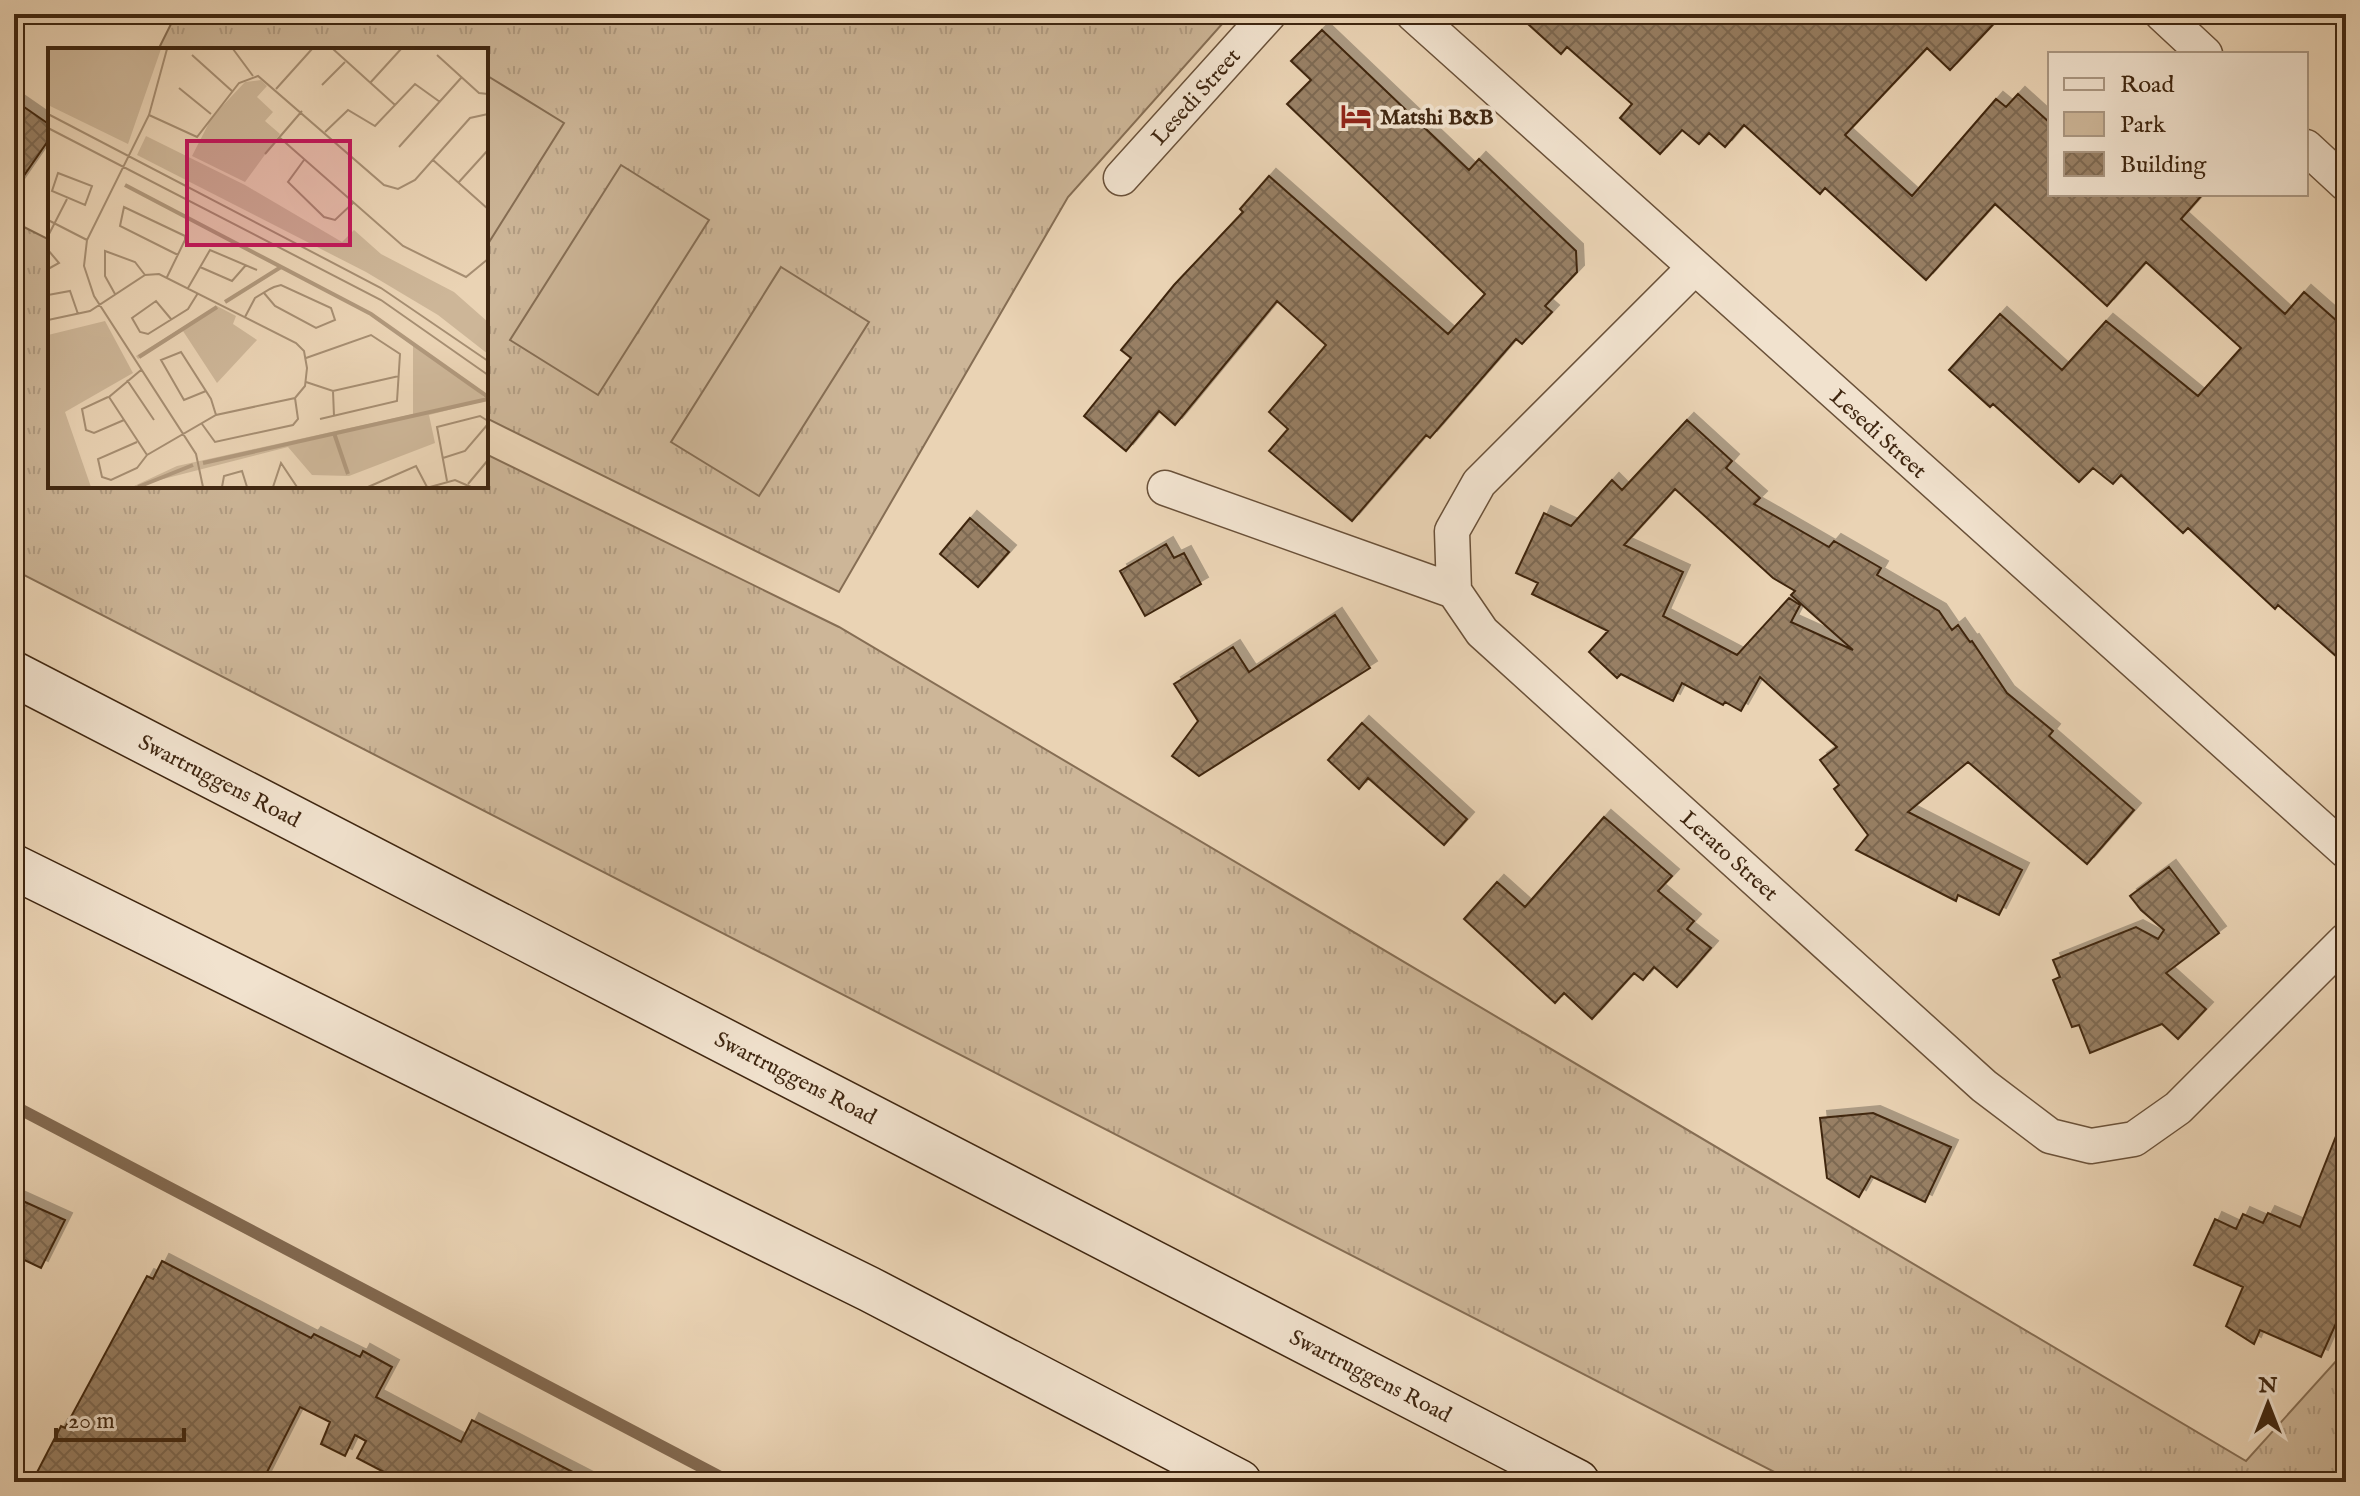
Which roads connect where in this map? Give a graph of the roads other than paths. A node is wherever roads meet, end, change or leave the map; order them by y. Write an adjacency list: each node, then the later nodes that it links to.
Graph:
1 (1269, 14): 6 (street, Lesedi Street)
2 (1413, 14): 8 (street, Lesedi Street)
3 (2162, 14): 4 (street)
4 (2203, 52)
5 (2308, 149): 7 (street)
6 (1121, 178)
7 (2346, 184)
8 (1695, 267): 10 (street); 12 (street, Lesedi Street)
9 (1165, 488): 10 (street)
10 (1454, 591): 14 (street, Lerato Street)
11 (14, 674): 16 (main road, Swartruggens Road)
12 (2346, 851)
13 (14, 867): 15 (main road)
14 (2346, 940)
15 (1239, 1482)
16 (1577, 1482)

